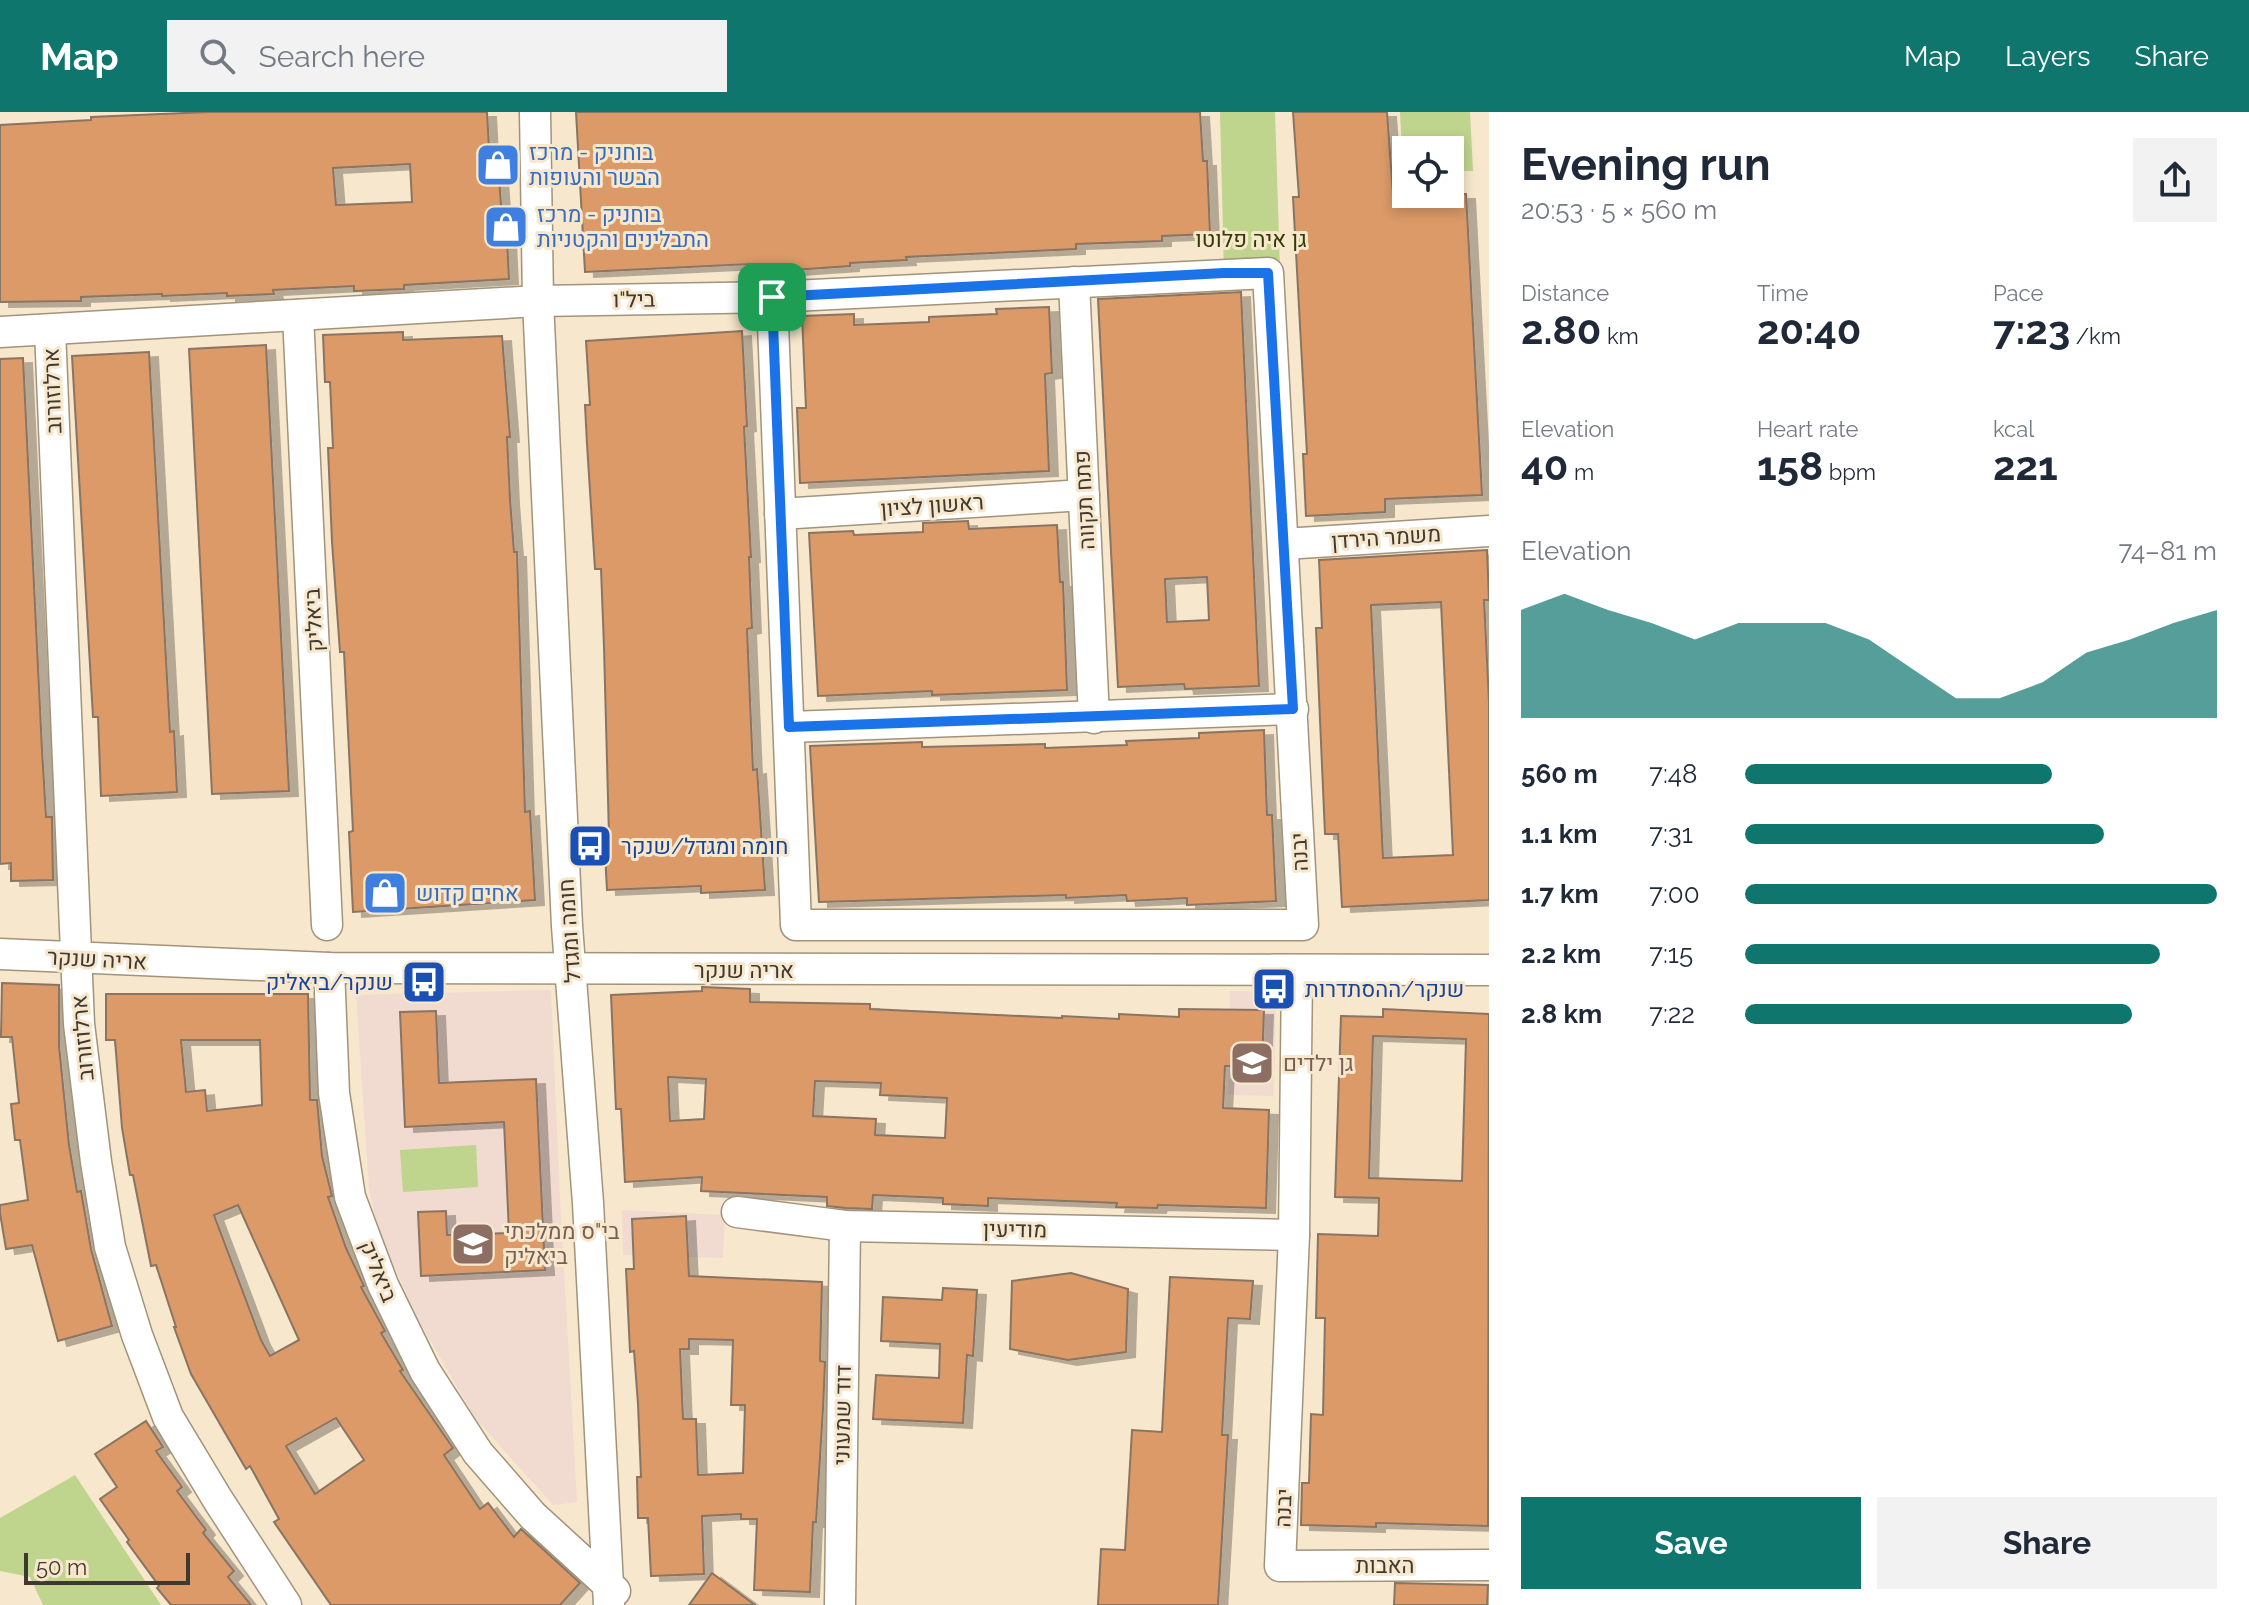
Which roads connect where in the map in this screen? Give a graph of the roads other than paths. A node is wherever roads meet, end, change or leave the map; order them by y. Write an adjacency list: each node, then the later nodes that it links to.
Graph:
1 (535, 112): 5 (street, חומה ומגדל)
2 (1268, 273): 3 (street, ביל"ו); 12 (street, יבנה)
3 (1074, 282): 4 (street, ביל"ו); 9 (street, פתח תקווה)
4 (772, 297): 5 (street, ביל"ו); 10 (street)
5 (538, 301): 6 (street, ביל"ו); 20 (street, חומה ומגדל)
6 (298, 315): 7 (street, ביל"ו); 16 (street, ביאליק)
7 (50, 330): 8 (street, ביל"ו); 18 (street, ארלוזורוב)
8 (0, 332)
9 (1084, 495): 10 (street, ראשון לציון); 14 (street, פתח תקווה)
10 (780, 514): 15 (street)
11 (1489, 531): 12 (street, משמר הירדן)
12 (1284, 544): 13 (street, יבנה)
13 (1293, 709): 14 (street); 15 (street, יבנה)
14 (1094, 718): 15 (street)
15 (789, 727)
16 (327, 925)
17 (0, 954): 18 (street, אריה שנקר)
18 (76, 959): 19 (street, אריה שנקר); 31 (street, ארלוזורוב)
19 (329, 968): 20 (street, אריה שנקר); 27 (street, ביאליק)
20 (572, 970): 22 (street, אריה שנקר); 26 (street, חומה ומגדל)
21 (1489, 970): 22 (street, אריה שנקר)
22 (1297, 971): 25 (street, יבנה)
23 (737, 1212): 24 (street, מודיעין)
24 (845, 1226): 25 (street, מודיעין); 32 (street, דוד שמעוני)
25 (1294, 1235): 29 (street, יבנה)
26 (605, 1522): 27 (street); 30 (street, חומה ומגדל)
27 (547, 1528): 30 (street, ביאליק)
28 (1489, 1565): 29 (street, האבות)
29 (1280, 1566)
30 (615, 1598)
31 (286, 1605)
32 (840, 1605)

